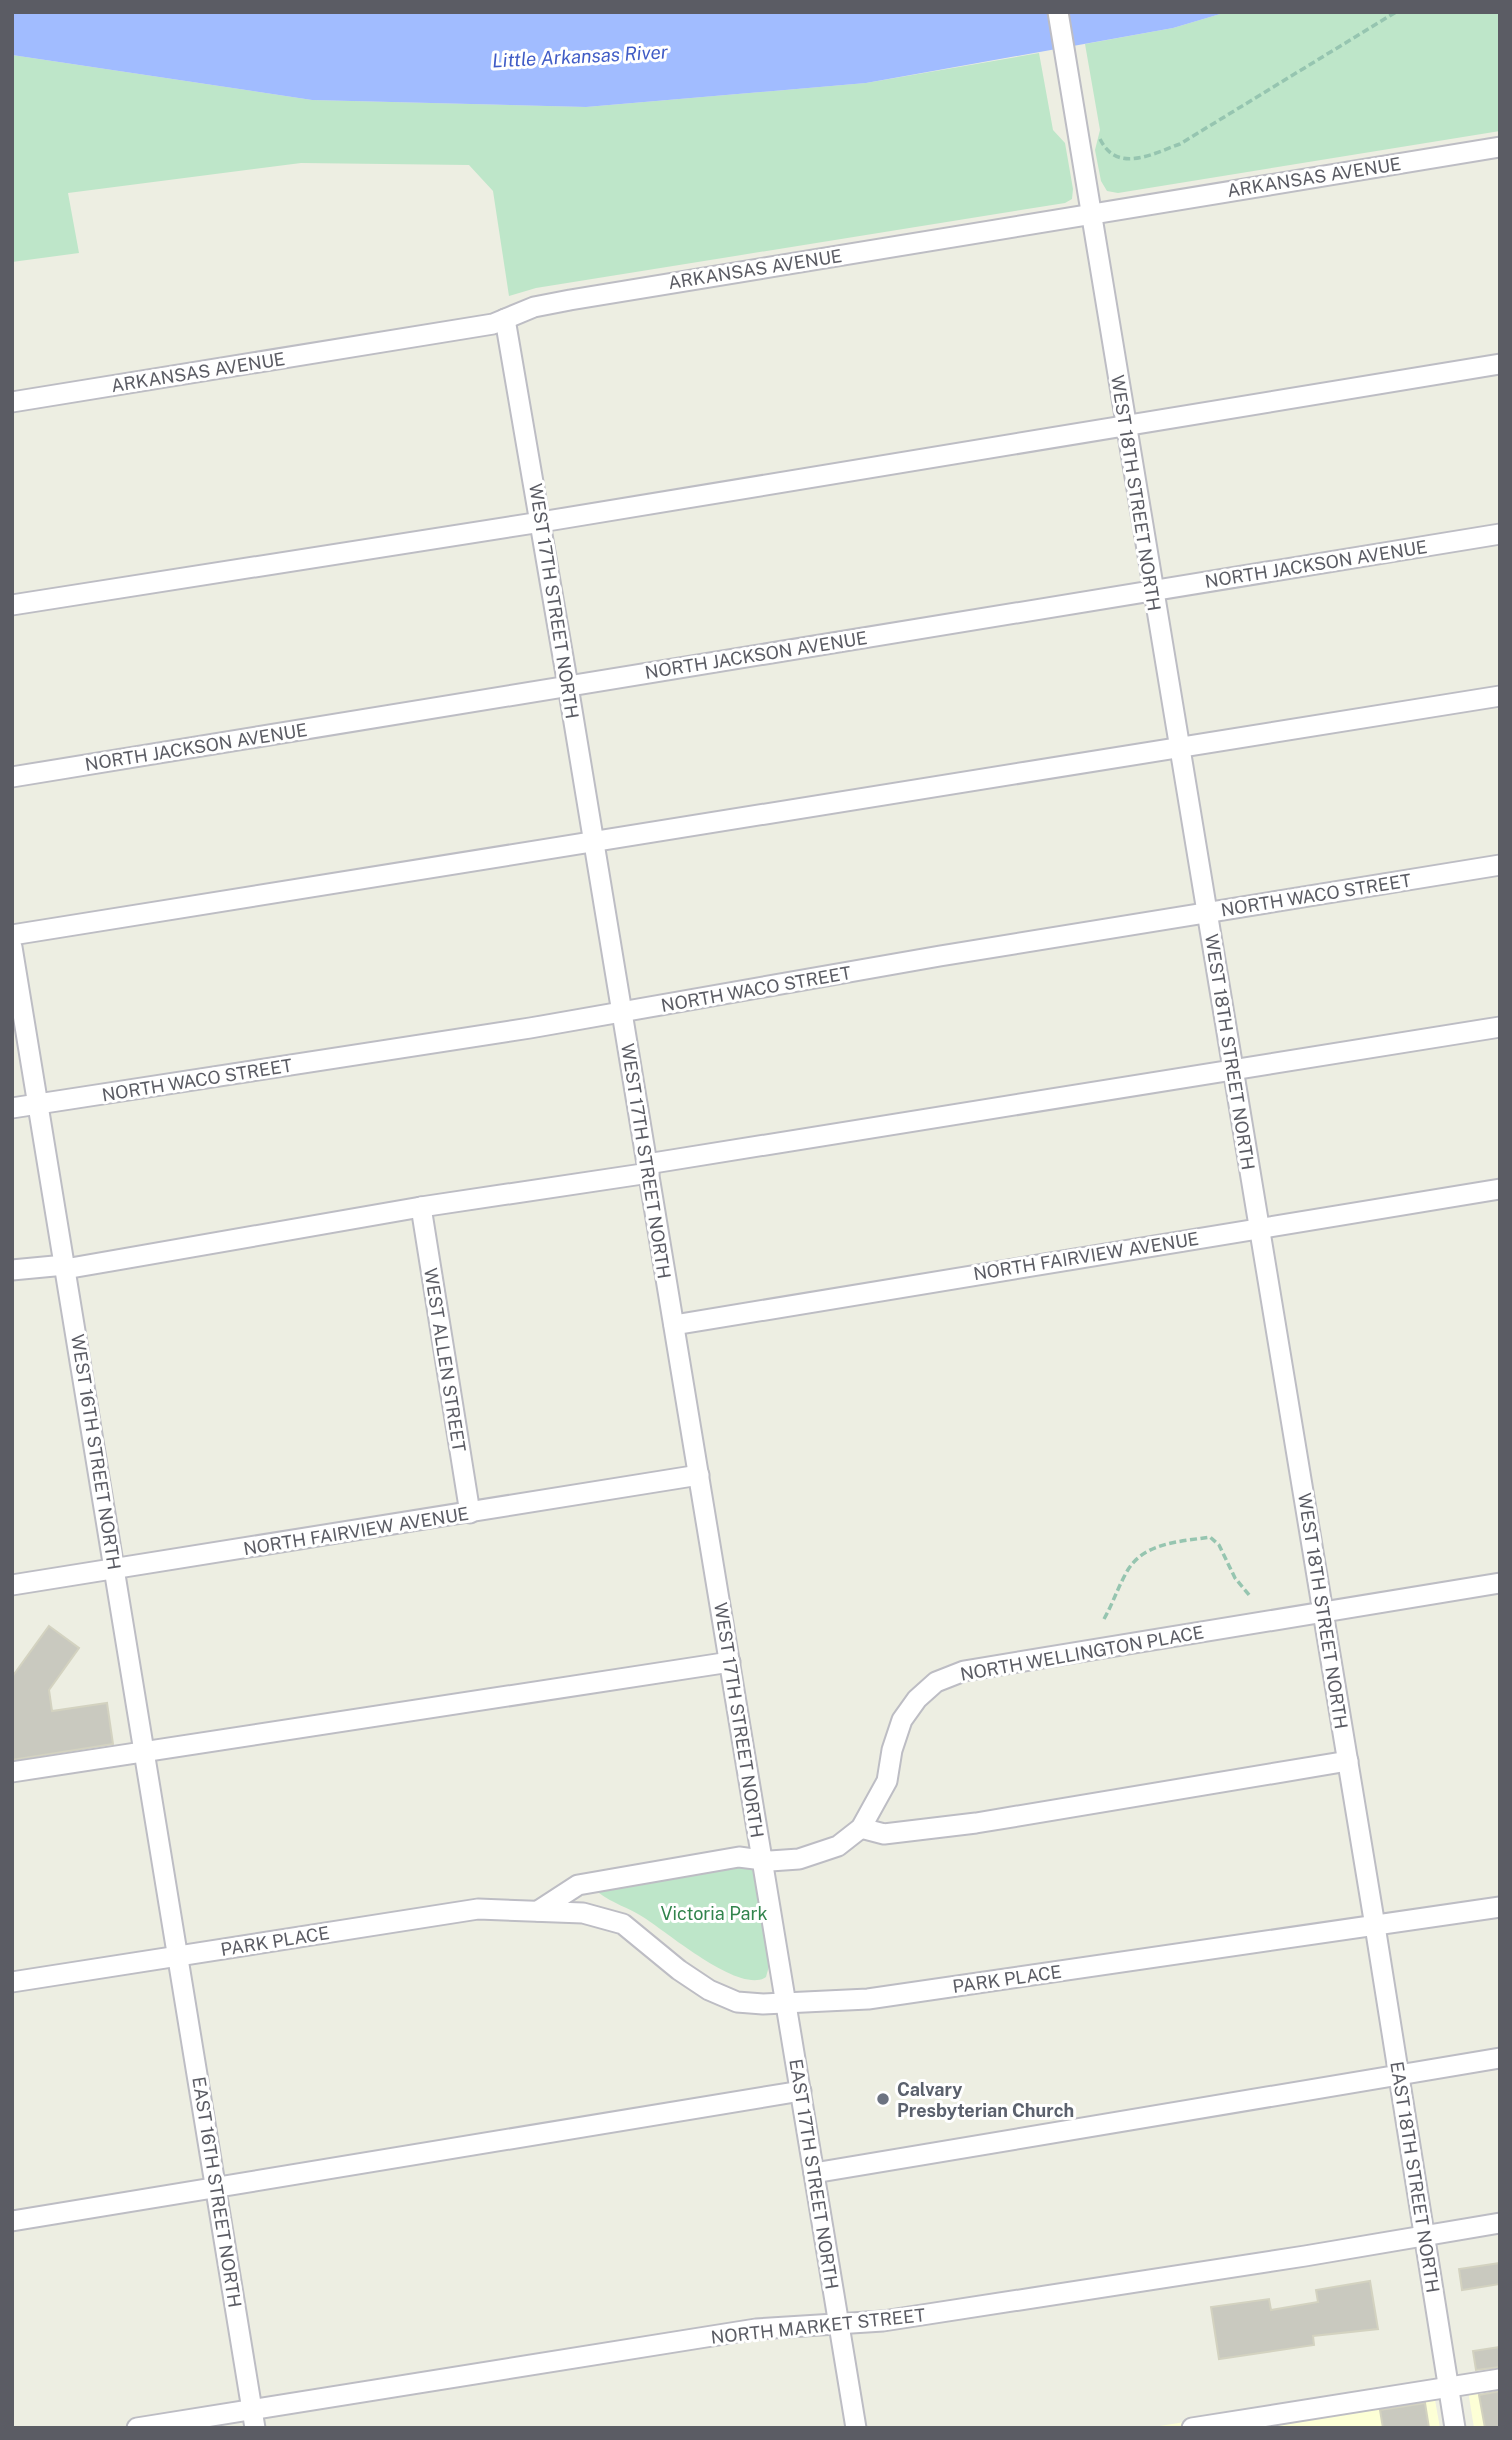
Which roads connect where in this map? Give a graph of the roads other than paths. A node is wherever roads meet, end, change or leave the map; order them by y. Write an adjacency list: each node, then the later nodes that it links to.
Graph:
1 (1058, 12): 3 (street, WEST 18TH STREET NORTH)
2 (1500, 147): 3 (street, ARKANSAS AVENUE)
3 (1090, 213): 4 (street, ARKANSAS AVENUE); 7 (street, WEST 18TH STREET NORTH)
4 (505, 319): 6 (street, ARKANSAS AVENUE); 8 (street, WEST 17TH STREET NORTH)
5 (1500, 364): 7 (street)
6 (12, 402)
7 (1125, 426): 8 (street); 10 (street, WEST 18TH STREET NORTH)
8 (541, 522): 11 (street); 12 (street, WEST 17TH STREET NORTH)
9 (1500, 534): 10 (street, NORTH JACKSON AVENUE)
10 (1152, 591): 12 (street, NORTH JACKSON AVENUE); 14 (street, WEST 18TH STREET NORTH)
11 (12, 606)
12 (568, 686): 15 (street, NORTH JACKSON AVENUE); 16 (street, WEST 17TH STREET NORTH)
13 (1500, 696): 14 (street)
14 (1179, 747): 16 (street); 18 (street, WEST 18TH STREET NORTH)
15 (12, 777)
16 (593, 842): 19 (street); 21 (street, WEST 17TH STREET NORTH)
17 (1500, 865): 18 (street, NORTH WACO STREET)
18 (1206, 913): 21 (street, NORTH WACO STREET); 23 (street, WEST 18TH STREET NORTH)
19 (12, 935)
20 (12, 947): 24 (street, WEST 16TH STREET NORTH)
21 (621, 1012): 24 (street, NORTH WACO STREET); 26 (street, WEST 17TH STREET NORTH)
22 (1500, 1027): 23 (street)
23 (1233, 1070): 26 (street); 29 (street, WEST 18TH STREET NORTH)
24 (38, 1104): 25 (street, NORTH WACO STREET); 30 (street, WEST 16TH STREET NORTH)
25 (12, 1108)
26 (648, 1169): 28 (street); 32 (street, WEST 17TH STREET NORTH)
27 (1500, 1189): 29 (street, NORTH FAIRVIEW AVENUE)
28 (421, 1207): 30 (street); 34 (street, WEST ALLEN STREET)
29 (1259, 1228): 32 (street, NORTH FAIRVIEW AVENUE); 38 (street, WEST 18TH STREET NORTH)
30 (65, 1267): 31 (street); 35 (street, WEST 16TH STREET NORTH)
31 (12, 1270)
32 (674, 1325): 33 (street, WEST 17TH STREET NORTH)
33 (699, 1475): 34 (street, NORTH FAIRVIEW AVENUE); 39 (street, WEST 17TH STREET NORTH)
34 (470, 1513): 35 (street, NORTH FAIRVIEW AVENUE)
35 (115, 1569): 37 (street, NORTH FAIRVIEW AVENUE); 40 (street, WEST 16TH STREET NORTH)
36 (1500, 1583): 38 (street, NORTH WELLINGTON PLACE)
37 (12, 1585)
38 (1323, 1612): 41 (street, WEST 18TH STREET NORTH); 43 (street, NORTH WELLINGTON PLACE)
39 (730, 1662): 40 (street); 44 (street, WEST 17TH STREET NORTH)
40 (145, 1751): 42 (street); 48 (street, WEST 16TH STREET NORTH)
41 (1348, 1761): 43 (street); 47 (street, WEST 18TH STREET NORTH)
42 (12, 1772)
43 (861, 1828): 44 (street, NORTH WELLINGTON PLACE)
44 (762, 1860): 46 (street); 50 (street, WEST 17TH STREET NORTH)
45 (1500, 1907): 47 (street, PARK PLACE)
46 (538, 1911): 48 (street, PARK PLACE); 50 (street, PARK PLACE)
47 (1375, 1926): 50 (street, PARK PLACE); 52 (street, EAST 18TH STREET NORTH)
48 (179, 1956): 49 (street, PARK PLACE); 55 (street, EAST 16TH STREET NORTH)
49 (12, 1982)
50 (786, 2003): 53 (street, EAST 17TH STREET NORTH)
51 (1500, 2058): 52 (street)
52 (1399, 2075): 54 (street); 58 (street, EAST 18TH STREET NORTH)
53 (801, 2091): 54 (street, EAST 17TH STREET NORTH); 55 (street)
54 (814, 2173): 59 (street, EAST 17TH STREET NORTH)
55 (216, 2188): 56 (street); 62 (street, EAST 16TH STREET NORTH)
56 (12, 2221)
57 (1500, 2223): 58 (street, NORTH MARKET STREET)
58 (1424, 2236): 59 (street, NORTH MARKET STREET); 61 (street, EAST 18TH STREET NORTH)
59 (839, 2324): 62 (street, NORTH MARKET STREET); 64 (street, EAST 17TH STREET NORTH)
60 (1500, 2379): 61 (street)
61 (1448, 2387): 65 (street); 66 (street, EAST 18TH STREET NORTH)
62 (254, 2419): 63 (street, NORTH MARKET STREET)
63 (137, 2428)
64 (856, 2428)
65 (1192, 2428)
66 (1455, 2428)

